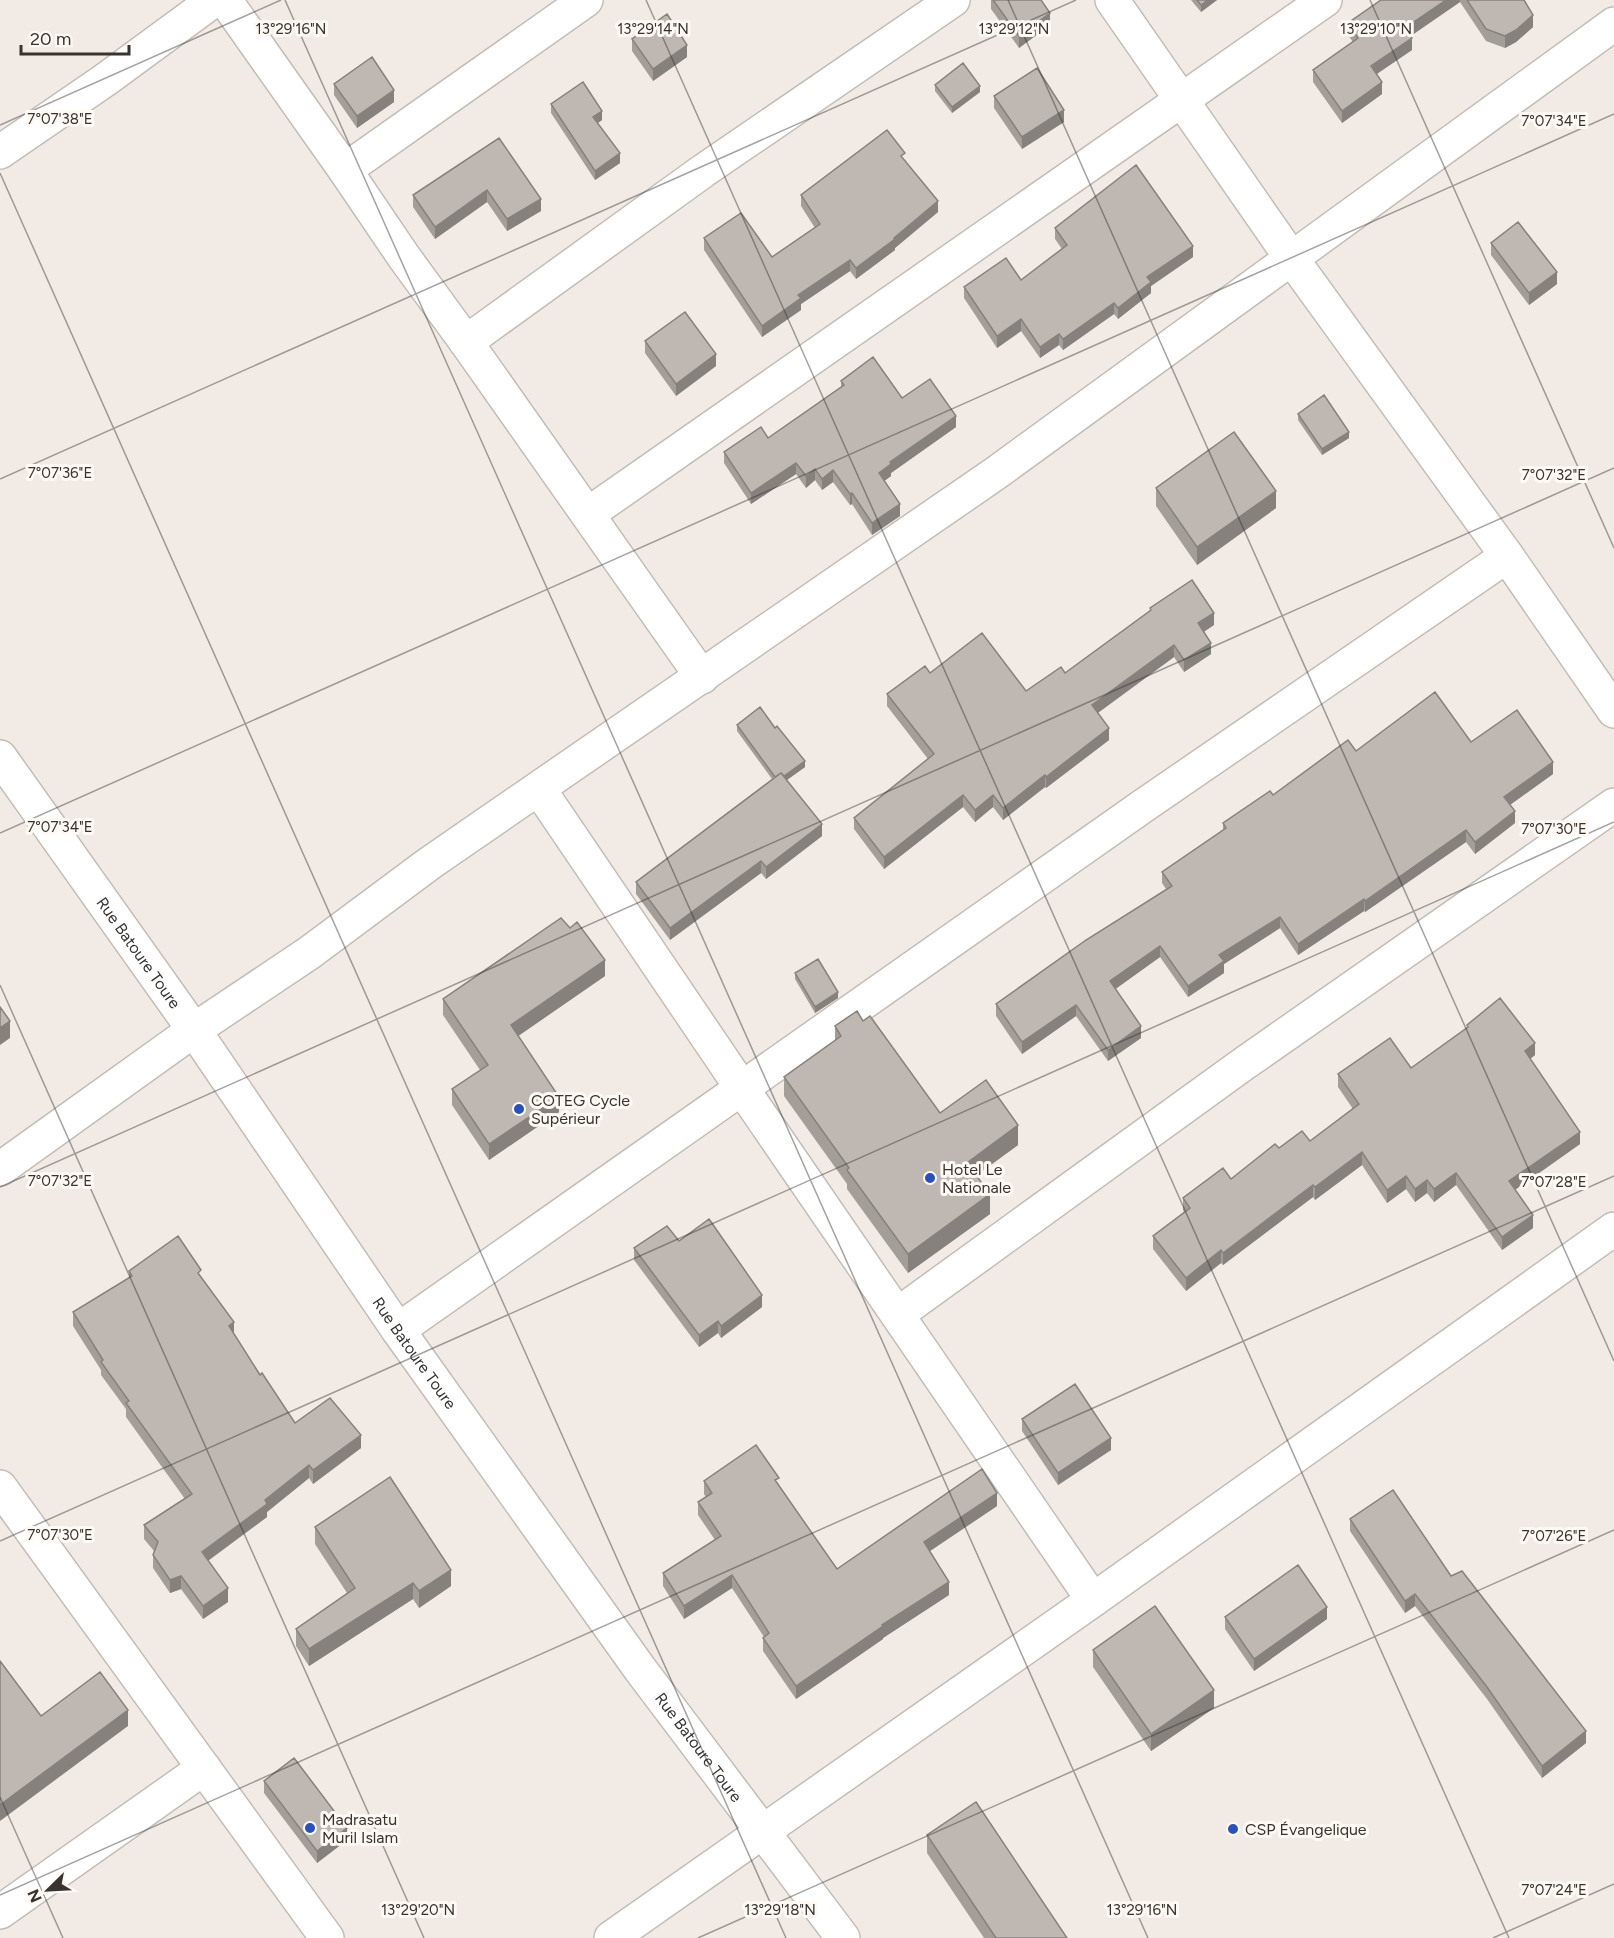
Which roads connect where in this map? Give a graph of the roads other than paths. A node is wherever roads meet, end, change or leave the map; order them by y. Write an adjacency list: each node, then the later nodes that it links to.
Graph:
1 (214, 0): 9 (street)
2 (225, 0): 10 (street)
3 (586, 0): 10 (street)
4 (953, 0): 12 (street)
5 (1112, 0): 8 (street)
6 (1325, 0): 8 (street)
7 (1614, 24): 11 (street)
8 (1181, 100): 11 (street); 13 (street)
9 (3, 143)
10 (345, 170): 12 (street)
11 (1292, 259): 14 (street); 15 (street)
12 (466, 342): 13 (street)
13 (588, 514): 15 (street)
14 (1508, 556): 16 (street); 21 (street)
15 (702, 677): 18 (street)
16 (1614, 711)
17 (0, 757): 20 (street, Rue Batoure Toure)
18 (539, 789): 20 (street); 21 (street)
19 (1614, 805): 24 (street)
20 (194, 1030): 22 (street); 25 (street, Rue Batoure Toure)
21 (741, 1087): 24 (street); 25 (street)
22 (0, 1169)
23 (1614, 1229): 27 (street)
24 (898, 1314): 27 (street)
25 (398, 1330): 29 (street, Rue Batoure Toure)
26 (0, 1487): 28 (street)
27 (1093, 1600): 29 (street)
28 (204, 1768): 30 (street); 31 (street)
29 (763, 1832): 32 (street); 33 (street, Rue Batoure Toure)
30 (0, 1912)
31 (327, 1938)
32 (611, 1938)
33 (843, 1938)

